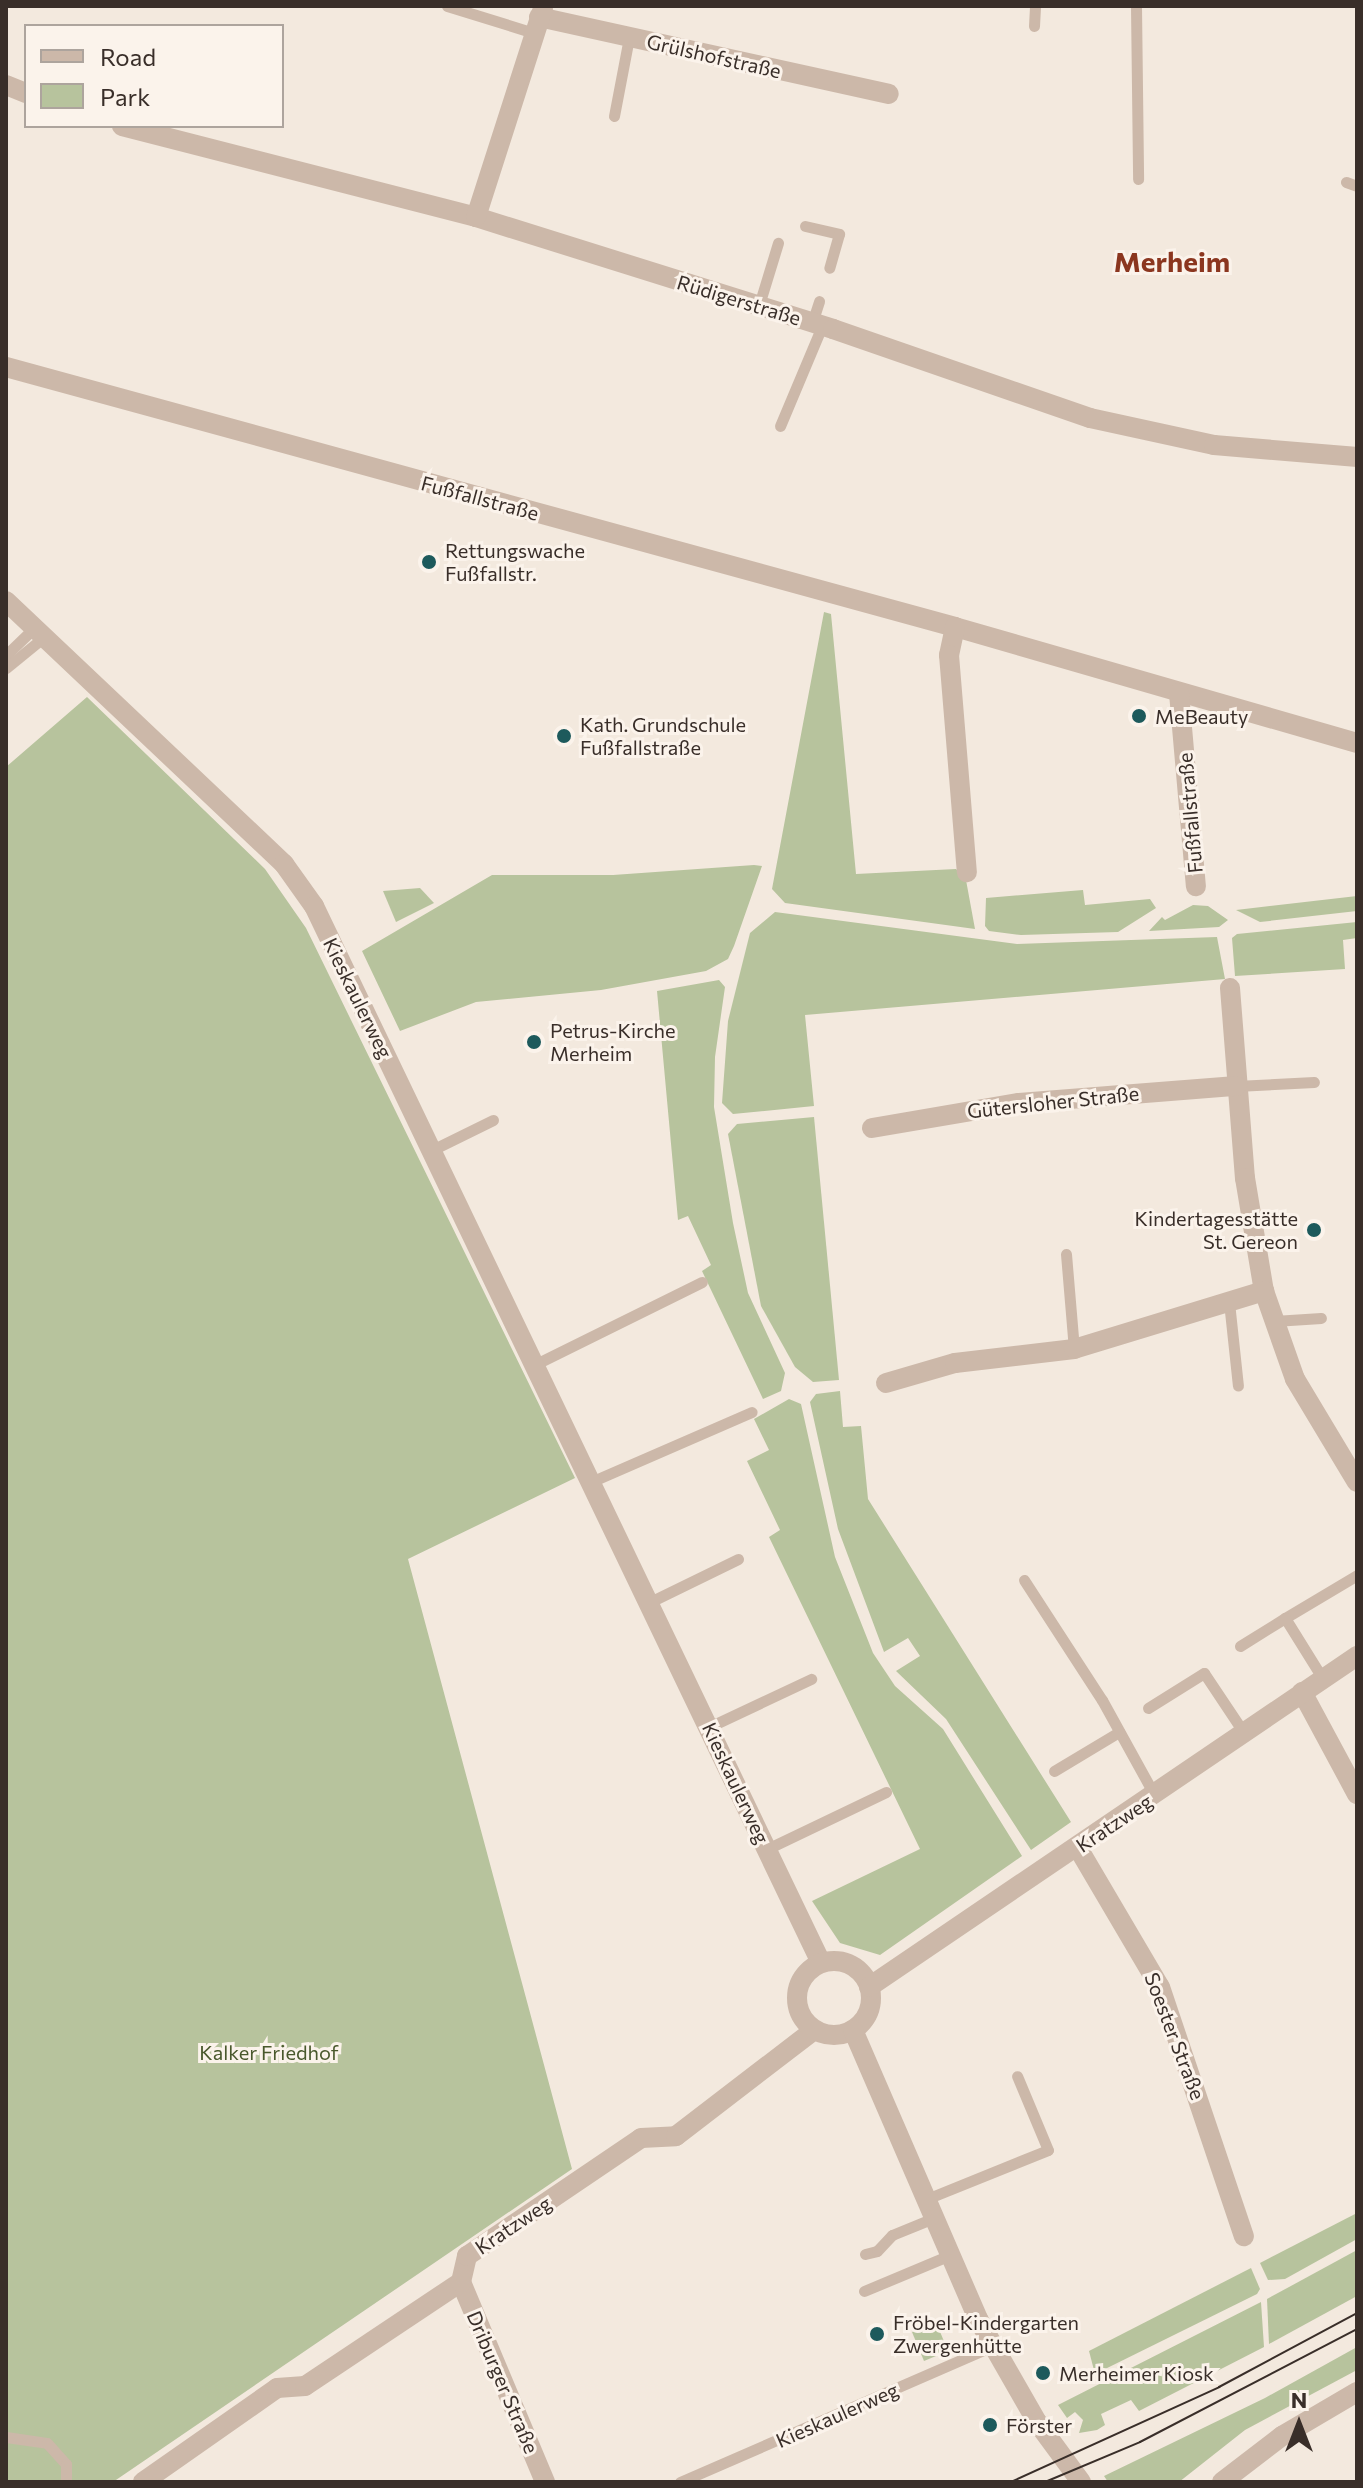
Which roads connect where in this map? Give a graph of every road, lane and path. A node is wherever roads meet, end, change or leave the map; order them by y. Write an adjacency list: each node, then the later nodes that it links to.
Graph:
1 (447, 6): 4 (lane)
2 (1035, 6): 5 (lane)
3 (1136, 6): 10 (lane)
4 (539, 19): 6 (street, Grülshofstraße); 11 (street)
5 (1034, 26)
6 (629, 37): 7 (street, Grülshofstraße); 8 (lane)
7 (889, 94)
8 (614, 116)
9 (130, 128): 11 (street, Rüdigerstraße)
10 (1138, 179)
11 (476, 217): 16 (street, Rüdigerstraße)
12 (805, 226): 14 (lane)
13 (778, 243): 16 (lane)
14 (829, 268)
15 (819, 301): 17 (lane)
16 (759, 305): 17 (street, Rüdigerstraße)
17 (817, 324): 19 (lane); 20 (street, Rüdigerstraße)
18 (6, 367): 22 (street, Fußfallstraße)
19 (780, 426)
20 (1357, 457)
21 (6, 601): 23 (street, Kieskaulerweg)
22 (955, 627): 26 (street, Fußfallstraße); 28 (street)
23 (40, 632): 24 (lane); 25 (lane); 35 (street, Kieskaulerweg)
24 (6, 655)
25 (6, 668)
26 (1179, 693): 27 (street, Fußfallstraße); 29 (street, Fußfallstraße)
27 (1357, 743)
28 (967, 872)
29 (1196, 886)
30 (1230, 988): 32 (street)
31 (1314, 1082): 32 (lane)
32 (1236, 1086): 34 (street, Gütersloher Straße); 38 (street)
33 (493, 1120): 35 (lane)
34 (872, 1128)
35 (432, 1150): 43 (street, Kieskaulerweg)
36 (1066, 1254): 42 (lane)
37 (702, 1282): 43 (lane)
38 (1264, 1291): 39 (street); 41 (street)
39 (1229, 1302): 42 (street); 45 (lane)
40 (1321, 1318): 41 (lane)
41 (1274, 1321): 48 (street)
42 (1074, 1349): 44 (street)
43 (536, 1364): 47 (street, Kieskaulerweg)
44 (886, 1383)
45 (1238, 1386)
46 (752, 1412): 47 (lane)
47 (593, 1481): 52 (street, Kieskaulerweg)
48 (1357, 1482)
49 (738, 1559): 52 (lane)
50 (1357, 1575): 53 (lane)
51 (1024, 1580): 61 (lane)
52 (650, 1602): 60 (street, Kieskaulerweg)
53 (1285, 1618): 54 (lane); 57 (lane)
54 (1240, 1646)
55 (1357, 1656): 57 (street, Kratzweg)
56 (811, 1679): 60 (lane)
57 (1323, 1679): 58 (street, Kratzweg)
58 (1302, 1692): 62 (street, Kratzweg); 65 (street)
59 (1148, 1708): 62 (lane)
60 (709, 1727): 68 (street, Kieskaulerweg)
61 (1119, 1732): 63 (lane); 66 (lane)
62 (1244, 1733): 66 (street, Kratzweg)
63 (1054, 1771)
64 (886, 1792): 68 (lane)
65 (1357, 1794)
66 (1155, 1796): 67 (street, Kratzweg)
67 (1078, 1848): 70 (street, Kratzweg); 75 (street, Soester Straße)
68 (767, 1849): 69 (street, Kieskaulerweg)
69 (821, 1963): 70 (street); 71 (street)
70 (869, 1987): 72 (street)
71 (814, 2030): 72 (street); 78 (street, Kratzweg)
72 (853, 2030): 74 (street)
73 (1017, 2076): 74 (lane)
74 (932, 2208): 76 (lane); 77 (street)
75 (1244, 2236)
76 (865, 2254)
77 (950, 2255): 79 (lane); 80 (street)
78 (461, 2282): 84 (street, Kratzweg); 85 (street, Driburger Straße)
79 (864, 2291)
80 (993, 2346): 86 (lane, Kieskaulerweg); 87 (street)
81 (1357, 2392): 88 (street)
82 (6, 2437): 83 (lane)
83 (66, 2482)
84 (143, 2482)
85 (545, 2482)
86 (680, 2482)
87 (1081, 2482)
88 (1222, 2482)

